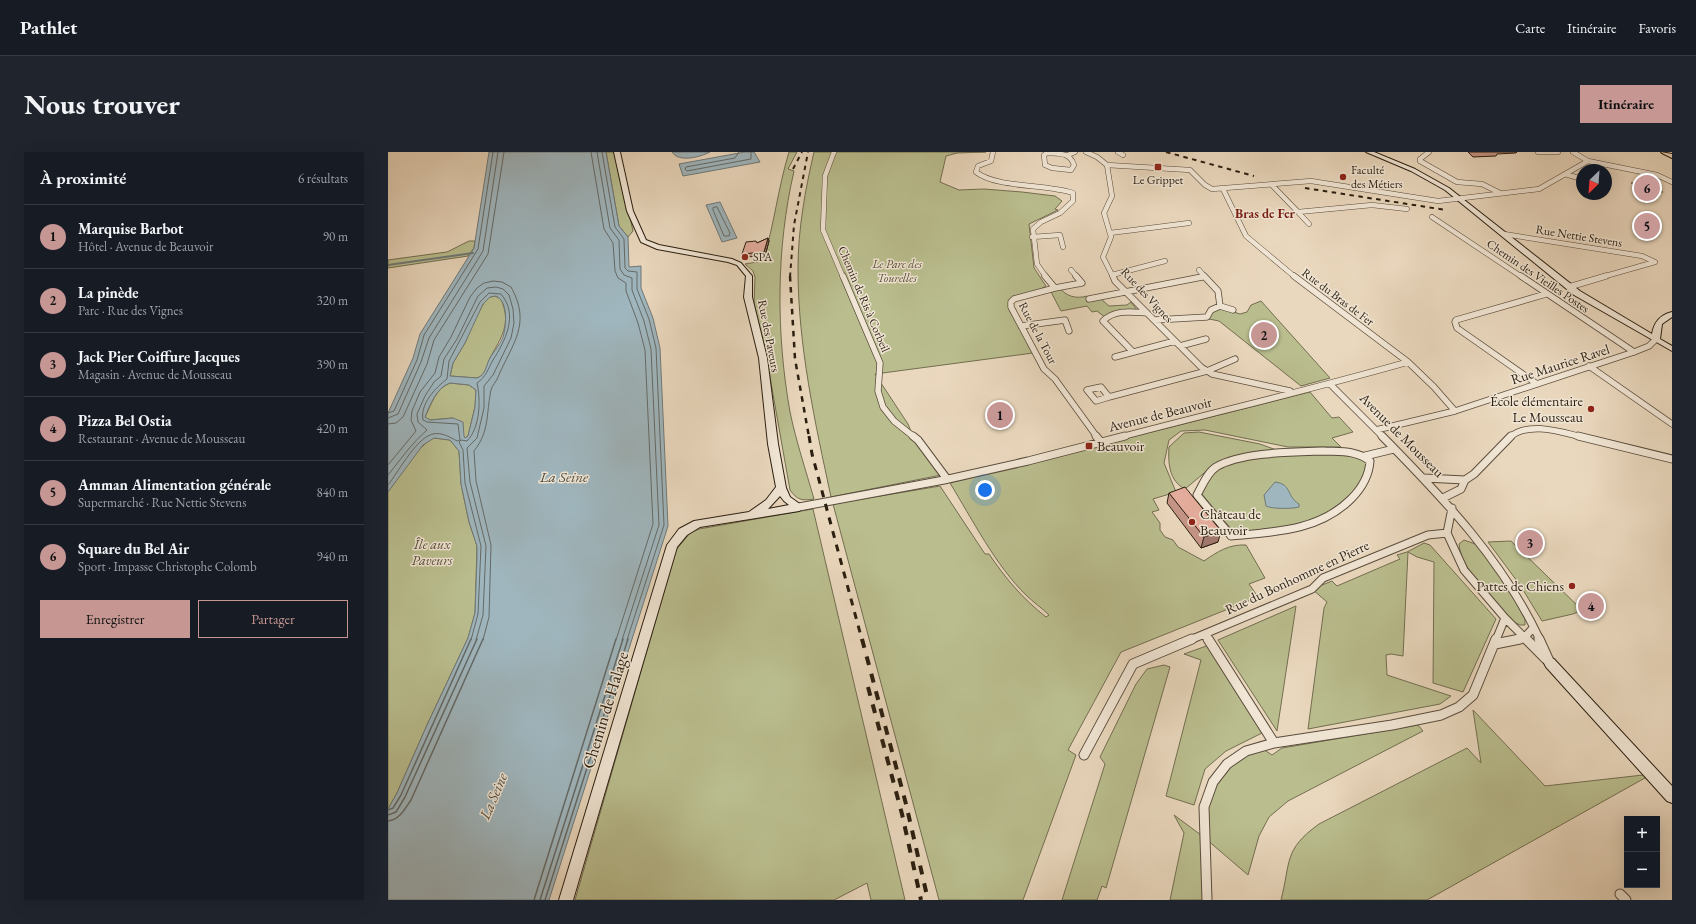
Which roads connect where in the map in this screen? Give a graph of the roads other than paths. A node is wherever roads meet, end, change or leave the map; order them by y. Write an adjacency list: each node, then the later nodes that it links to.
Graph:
1 (617, 152): 76 (street, Rue des Paveurs)
2 (834, 152): 74 (street, Chemin de Ris à Corbeil)
3 (993, 152): 32 (street)
4 (1075, 152): 13 (street)
5 (1086, 152): 17 (street)
6 (1118, 152): 14 (street)
7 (1369, 152): 24 (street)
8 (1428, 152): 23 (street)
9 (1538, 152): 10 (street)
10 (1558, 152)
11 (1574, 152): 16 (street)
12 (1664, 152): 15 (main road)
13 (1068, 155): 13 (street)
14 (1123, 155)
15 (1672, 156)
16 (1588, 161): 18 (street); 20 (street)
17 (1107, 165): 22 (street); 30 (street)
18 (1565, 174): 19 (street); 23 (street)
19 (1576, 177)
20 (1672, 182)
21 (1271, 184): 22 (street); 24 (street); 26 (street)
22 (1223, 189): 59 (street, Rue du Bras de Fer)
23 (1500, 193): 24 (street)
24 (1461, 198): 31 (street)
25 (1407, 209): 26 (street)
26 (1298, 212): 29 (street)
27 (1432, 217): 42 (street, Chemin des Vieilles Postes)
28 (1189, 222): 30 (street)
29 (1309, 224)
30 (1110, 232): 37 (street, Rue des Vignes)
31 (1504, 234): 39 (street); 39 (street, Rue Nettie Stevens)
32 (1032, 237): 33 (street); 40 (street)
33 (1063, 247)
34 (1165, 261): 37 (street)
35 (1071, 270): 40 (street)
36 (1199, 270): 38 (street)
37 (1112, 275): 41 (street, Rue des Vignes)
38 (1202, 277): 41 (street); 44 (street)
39 (1569, 287): 52 (street)
40 (1055, 288): 49 (street, Rue de la Tour)
41 (1126, 291): 43 (street); 46 (street, Rue des Vignes)
42 (1546, 294): 56 (street, Chemin des Vieilles Postes); 63 (street)
43 (1089, 299)
44 (1220, 306): 45 (street); 48 (street)
45 (1233, 310)
46 (1147, 313): 48 (street, Rue des Vignes); 55 (street)
47 (1672, 314): 52 (street)
48 (1154, 320): 53 (street, Rue des Vignes)
49 (1021, 326): 50 (street); 69 (street, Rue de la Tour)
50 (1069, 331)
51 (1206, 339): 53 (street)
52 (1656, 339): 54 (street); 56 (street, Rue Maurice Ravel)
53 (1178, 343): 55 (street); 61 (street, Rue des Vignes)
54 (1672, 348)
55 (1133, 352): 57 (street)
56 (1634, 352): 60 (street, Rue Maurice Ravel)
57 (1115, 357)
58 (1235, 358): 61 (street)
59 (1408, 362): 62 (street, Avenue de Beauvoir); 66 (street, Rue du Bras de Fer)
60 (1589, 366): 63 (street, Rue Maurice Ravel); 67 (street)
61 (1207, 371): 64 (street, Rue des Vignes); 65 (street)
62 (1330, 384): 64 (street, Avenue de Beauvoir); 68 (street, Avenue de Mousseau)
63 (1537, 384): 66 (street, Rue Maurice Ravel)
64 (1292, 392): 69 (street, Avenue de Beauvoir)
65 (1109, 397)
66 (1455, 411): 68 (street, Rue Maurice Ravel)
67 (1672, 424)
68 (1376, 430): 70 (street, Avenue de Mousseau)
69 (1100, 441): 74 (street, Avenue de Beauvoir)
70 (1394, 449): 71 (street); 73 (street, Avenue de Mousseau)
71 (1365, 456): 71 (street)
72 (1672, 459): 75 (street)
73 (1424, 478): 75 (street); 77 (street, Avenue de Mousseau)
74 (947, 479): 78 (street, Avenue de Beauvoir)
75 (1465, 480): 77 (street)
76 (780, 488): 78 (street); 80 (street)
77 (1443, 498): 79 (street, Avenue de Mousseau)
78 (799, 507): 80 (street)
79 (1452, 508): 81 (street); 83 (street, Avenue de Mousseau)
80 (750, 516): 91 (street, Chemin de Halage)
81 (1447, 533): 82 (street, Avenue de Mousseau); 84 (street, Rue du Bonhomme en Pierre)
82 (1505, 618): 85 (street, Avenue de Mousseau); 86 (street)
83 (1533, 628): 85 (street); 87 (street, Avenue de Mousseau)
84 (1205, 634): 88 (street); 89 (street, Rue du Bonhomme en Pierre)
85 (1524, 638): 86 (street); 87 (street, Avenue de Mousseau)
86 (1494, 644): 88 (street)
87 (1550, 663): 90 (street, Avenue de Mousseau)
88 (1274, 743): 92 (street)
89 (1084, 755)
90 (1672, 796)
91 (566, 900)
92 (1207, 900)

